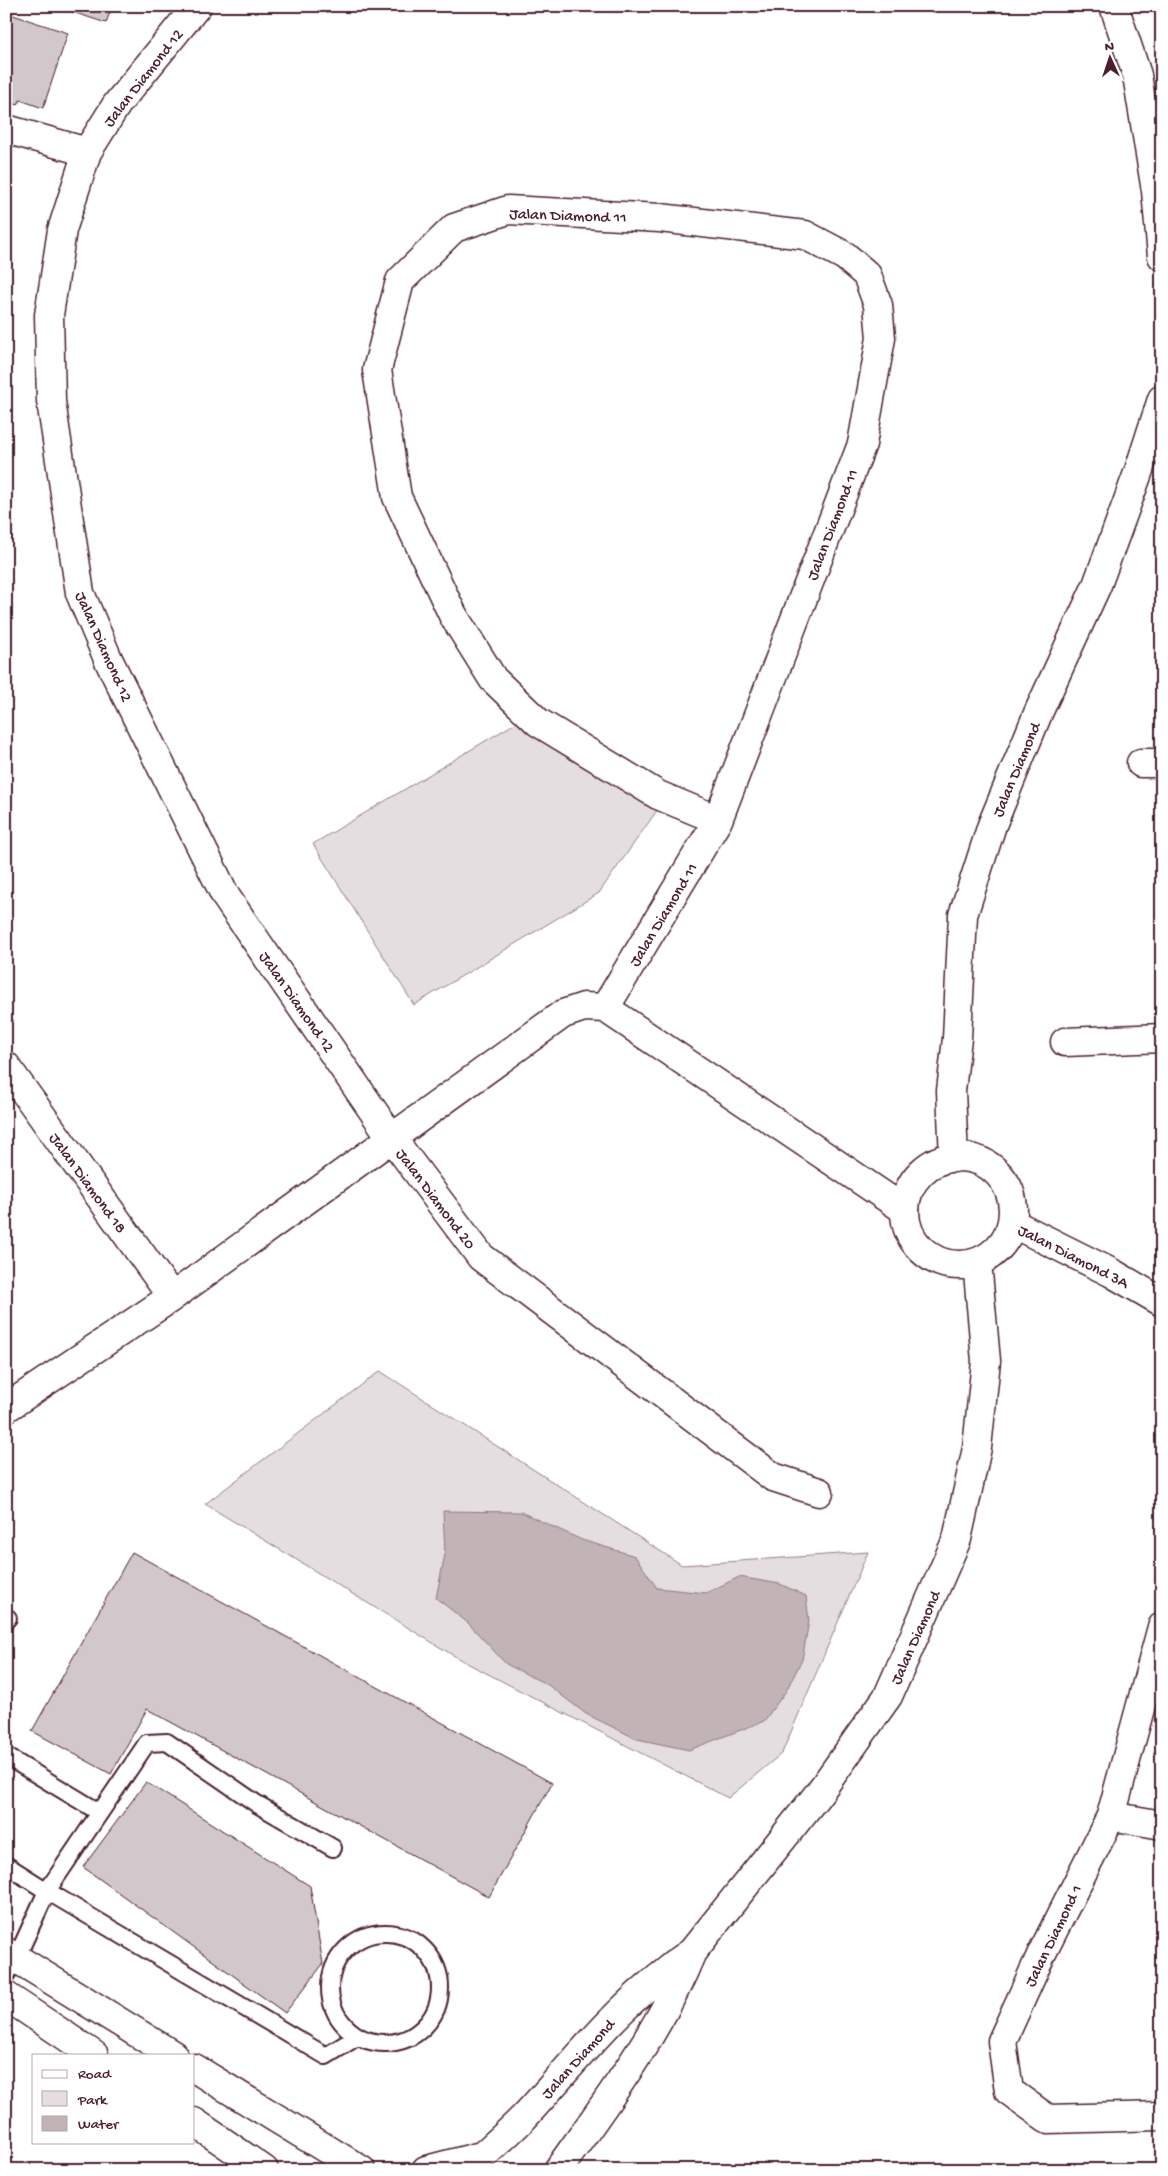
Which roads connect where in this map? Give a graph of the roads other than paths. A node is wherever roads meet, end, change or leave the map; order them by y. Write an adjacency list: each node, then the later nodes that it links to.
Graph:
1 (197, 6): 4 (street, Jalan Diamond 12)
2 (1114, 6): 5 (street)
3 (6, 129): 4 (street)
4 (87, 152): 12 (street, Jalan Diamond 12)
5 (1162, 256)
6 (1162, 399): 13 (street, Jalan Diamond)
7 (718, 820): 7 (street, Jalan Diamond 11); 8 (street, Jalan Diamond 11)
8 (605, 1008): 12 (street); 14 (street)
9 (1162, 1038): 10 (street)
10 (1065, 1042)
11 (6, 1066): 17 (street, Jalan Diamond 18)
12 (391, 1137): 17 (street, Jalan Diamond 20); 20 (street, Jalan Diamond 20)
13 (954, 1158): 14 (street); 15 (street)
14 (906, 1210): 16 (street)
15 (1012, 1223): 16 (street); 18 (street, Jalan Diamond 3A)
16 (977, 1262): 29 (street, Jalan Diamond)
17 (172, 1297): 19 (street, Jalan Diamond 20)
18 (1162, 1302)
19 (6, 1408)
20 (819, 1492)
21 (1162, 1627): 24 (street, Jalan Diamond 1)
22 (6, 1756): 23 (lane)
23 (99, 1812): 26 (lane); 28 (lane)
24 (1110, 1816): 25 (street); 36 (street, Jalan Diamond 1)
25 (1162, 1825)
26 (333, 1848)
27 (6, 1865): 28 (lane)
28 (47, 1891): 30 (lane); 32 (lane)
29 (692, 1952): 38 (street, Jalan Diamond); 39 (street, Jalan Diamond)
30 (10, 1962): 34 (street)
31 (6, 1996): 33 (street)
32 (357, 2037): 32 (lane)
33 (93, 2054)
34 (171, 2054)
35 (195, 2069): 41 (street)
36 (1162, 2116)
37 (195, 2123): 40 (street)
38 (587, 2128): 43 (street, Jalan Diamond); 44 (street)
39 (474, 2163): 42 (street)
40 (264, 2170)
41 (361, 2170)
42 (426, 2170)
43 (558, 2170)
44 (580, 2170)

